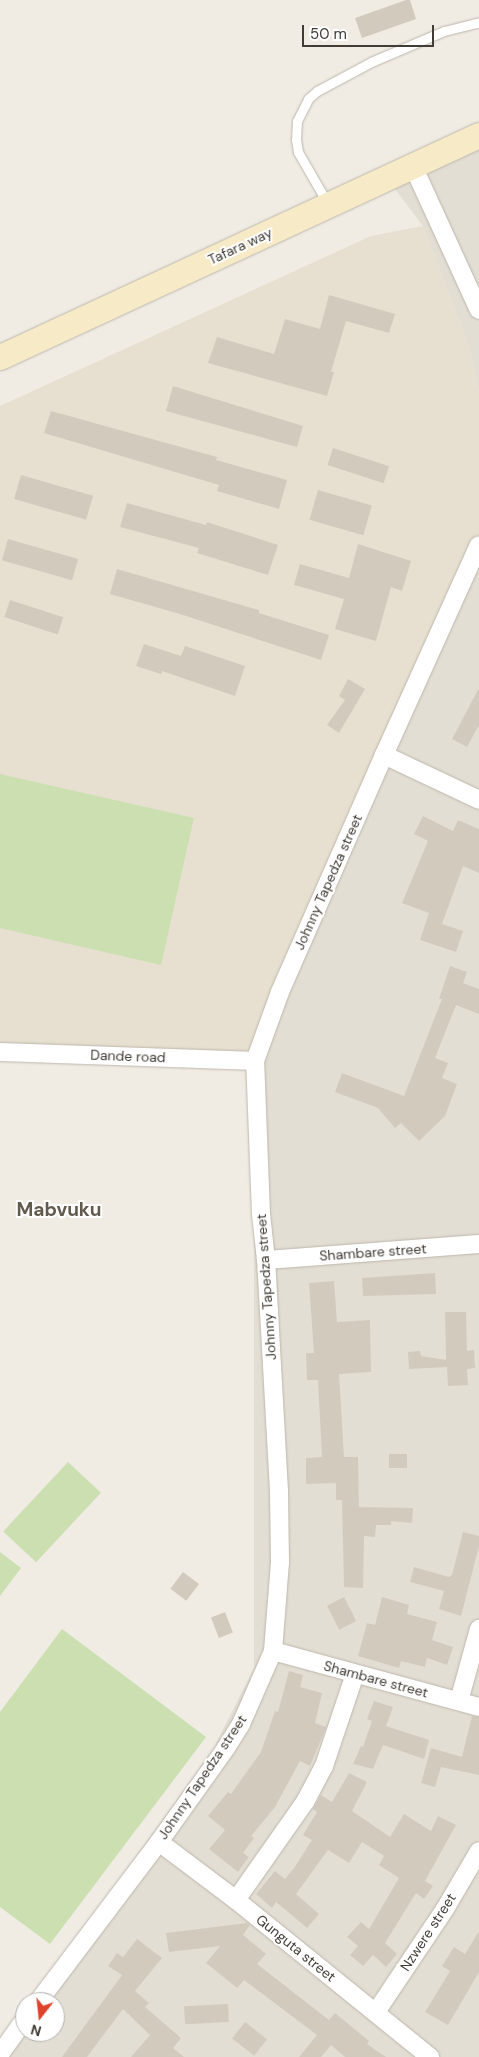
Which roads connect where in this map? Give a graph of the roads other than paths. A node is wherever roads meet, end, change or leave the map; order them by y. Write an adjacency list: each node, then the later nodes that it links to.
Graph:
1 (479, 22): 4 (lane)
2 (479, 135): 3 (street, Tafara way)
3 (413, 166): 4 (street, Tafara way); 5 (street)
4 (329, 205): 6 (street, Tafara way)
5 (479, 310)
6 (0, 357)
7 (479, 545): 8 (street, Johnny Tapedza street)
8 (384, 755): 9 (street); 11 (street, Johnny Tapedza street)
9 (479, 800)
10 (0, 1052): 11 (street, Dande road)
11 (255, 1061): 13 (street, Johnny Tapedza street)
12 (479, 1244): 13 (street, Shambare street)
13 (266, 1260): 15 (street, Johnny Tapedza street)
14 (479, 1629): 17 (street)
15 (273, 1651): 16 (street, Shambare street); 19 (street, Johnny Tapedza street)
16 (355, 1674): 17 (street, Shambare street); 21 (street)
17 (459, 1701): 18 (street, Shambare street)
18 (479, 1706)
19 (159, 1842): 21 (street, Gunguta street); 22 (street, Johnny Tapedza street)
20 (479, 1852): 23 (street, Nzwere street)
21 (236, 1900): 23 (street, Gunguta street)
22 (46, 1992)
23 (376, 2012): 26 (street, Gunguta street)
24 (15, 2033): 25 (street)
25 (0, 2054)
26 (430, 2057)

